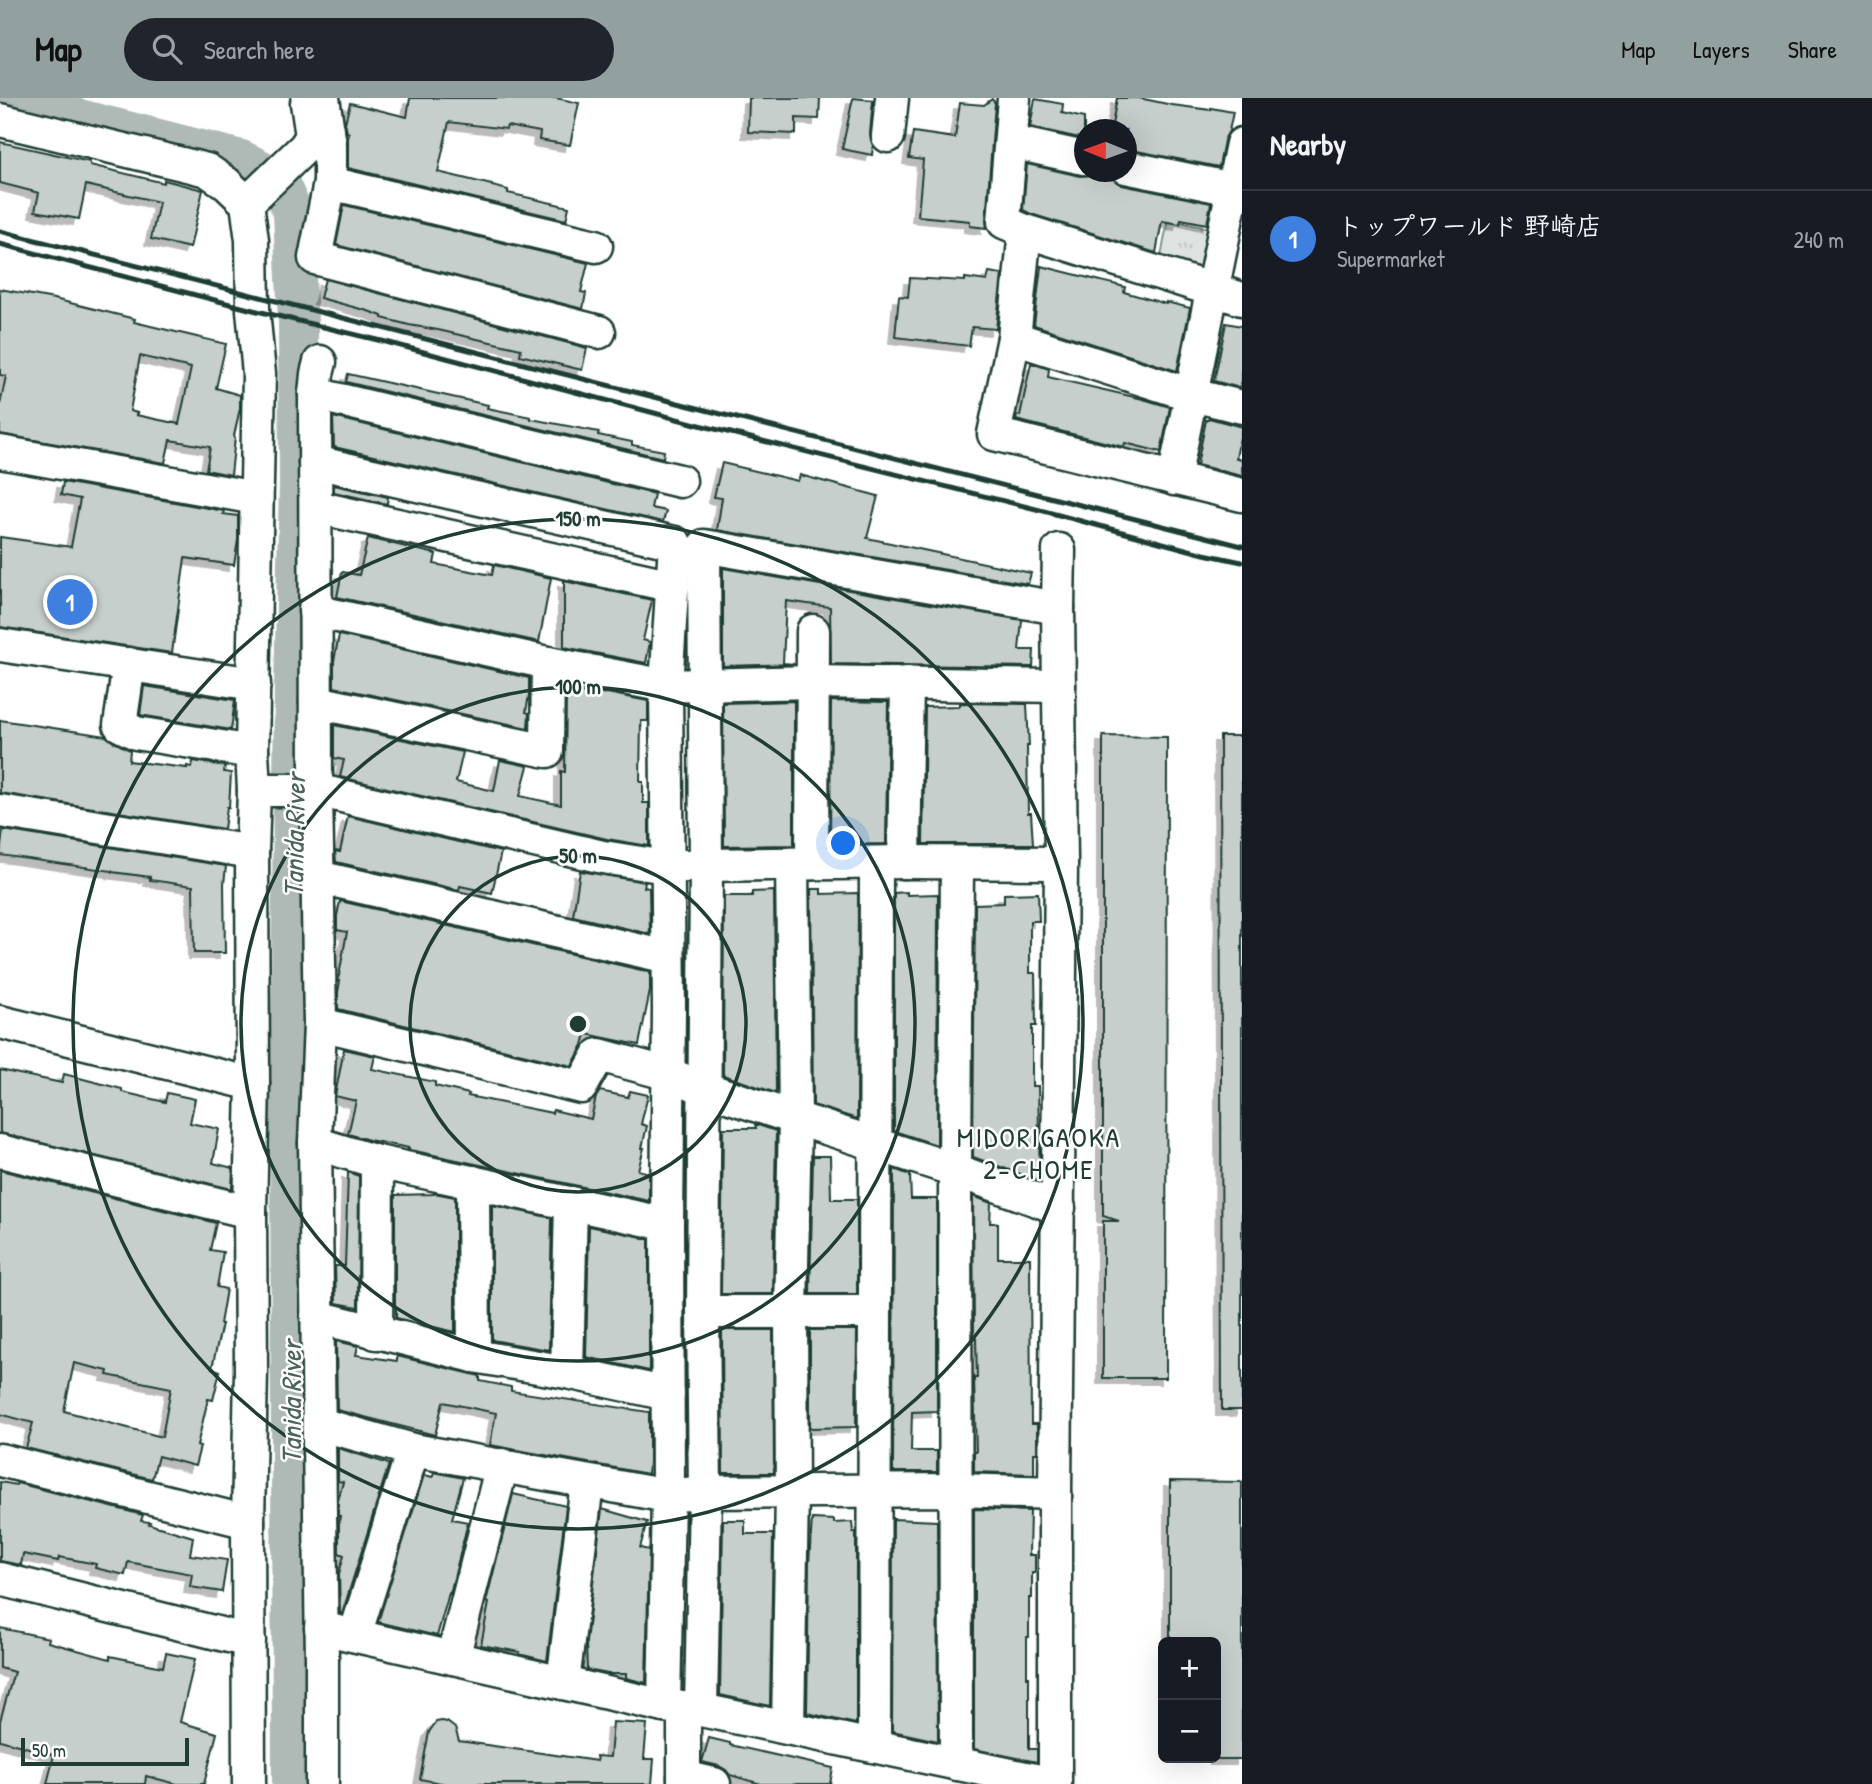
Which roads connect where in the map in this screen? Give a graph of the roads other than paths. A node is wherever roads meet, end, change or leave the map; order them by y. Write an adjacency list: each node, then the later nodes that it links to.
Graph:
1 (306, 98): 13 (street)
2 (323, 98): 11 (street)
3 (892, 98): 6 (street)
4 (1014, 98): 7 (street)
5 (0, 120): 13 (street)
6 (888, 136)
7 (1011, 142): 9 (street); 14 (street)
8 (1242, 144): 12 (street)
9 (1074, 156)
10 (1137, 169): 12 (street)
11 (330, 183): 15 (street); 17 (street)
12 (1238, 191): 16 (street)
13 (247, 203): 28 (street)
14 (1025, 231): 16 (street); 18 (street)
15 (596, 246)
16 (1228, 295): 21 (street)
17 (599, 332)
18 (1014, 338): 21 (street); 25 (street)
19 (320, 362): 20 (street)
20 (316, 394): 24 (street); 26 (street)
21 (1192, 395): 22 (street); 25 (street)
22 (1242, 407)
23 (0, 452): 28 (street)
24 (315, 461): 29 (street); 31 (street)
25 (1174, 479): 27 (street)
26 (680, 481)
27 (1242, 495)
28 (257, 498): 40 (street)
29 (316, 507): 31 (street); 33 (street)
30 (1059, 550): 32 (street)
31 (673, 586): 41 (street)
32 (1058, 608): 42 (street); 43 (street)
33 (315, 611): 36 (street); 44 (street)
34 (813, 631): 38 (street)
35 (0, 645): 37 (street)
36 (548, 663): 41 (street); 44 (street)
37 (130, 664): 40 (street); 45 (street)
38 (812, 682): 39 (street); 42 (street); 52 (street)
39 (907, 683): 43 (street); 50 (street)
40 (254, 684): 45 (street)
41 (666, 686): 42 (street); 55 (street)
42 (705, 686): 54 (street)
43 (1059, 686): 51 (street)
44 (316, 702): 47 (street)
45 (252, 751): 46 (street)
46 (254, 790): 47 (street); 49 (street)
47 (316, 790): 55 (street); 56 (street)
48 (0, 811): 49 (street)
49 (252, 852): 61 (street)
50 (890, 863): 52 (street); 53 (street); 65 (street)
51 (1061, 863): 53 (street); 71 (street)
52 (802, 864): 54 (street); 63 (street)
53 (957, 864): 68 (street)
54 (706, 865): 55 (street); 62 (street)
55 (666, 867): 57 (street)
56 (318, 877): 57 (street); 59 (street)
57 (668, 957): 60 (street)
58 (0, 1022): 61 (street)
59 (320, 1024): 60 (street); 64 (street)
60 (668, 1074): 62 (street); 73 (street)
61 (253, 1084): 72 (street)
62 (703, 1088): 63 (street); 74 (street)
63 (795, 1118): 65 (street); 76 (street)
64 (315, 1143): 67 (street); 77 (street)
65 (874, 1144): 68 (street); 75 (street)
66 (0, 1151): 72 (street)
67 (377, 1163): 69 (street); 78 (street)
68 (956, 1170): 71 (street); 87 (street)
69 (473, 1182): 70 (street); 79 (street)
70 (571, 1203): 73 (street); 80 (street)
71 (1059, 1208): 91 (street)
72 (250, 1212): 93 (street)
73 (667, 1224): 81 (street)
74 (703, 1312): 76 (street); 89 (street)
75 (873, 1312): 76 (street); 88 (street)
76 (792, 1313): 90 (street)
77 (317, 1317): 78 (street); 82 (street)
78 (376, 1333): 79 (street)
79 (474, 1356): 80 (street)
80 (567, 1372): 81 (street)
81 (668, 1394): 92 (street)
82 (319, 1424): 83 (street); 95 (street)
83 (413, 1450): 85 (street); 96 (street)
84 (0, 1460): 93 (street)
85 (502, 1465): 86 (street); 98 (street)
86 (587, 1483): 92 (street); 99 (street)
87 (956, 1490): 88 (street); 91 (street); 103 (street)
88 (875, 1491): 90 (street); 102 (street)
89 (705, 1492): 90 (street); 92 (street); 100 (street)
90 (792, 1492): 101 (street)
91 (1055, 1493): 108 (street)
92 (668, 1496): 100 (street)
93 (248, 1522): 97 (street)
94 (0, 1579): 97 (street)
95 (321, 1628): 96 (street); 106 (street)
96 (355, 1635): 98 (street)
97 (249, 1641): 105 (street)
98 (453, 1658): 99 (street)
99 (563, 1683): 100 (street)
100 (683, 1708): 101 (street); 104 (street)
101 (788, 1728): 102 (street)
102 (874, 1745): 103 (street)
103 (956, 1764): 108 (street)
104 (684, 1780): 107 (street)
105 (249, 1784)
106 (322, 1784)
107 (714, 1784)
108 (1055, 1784)

